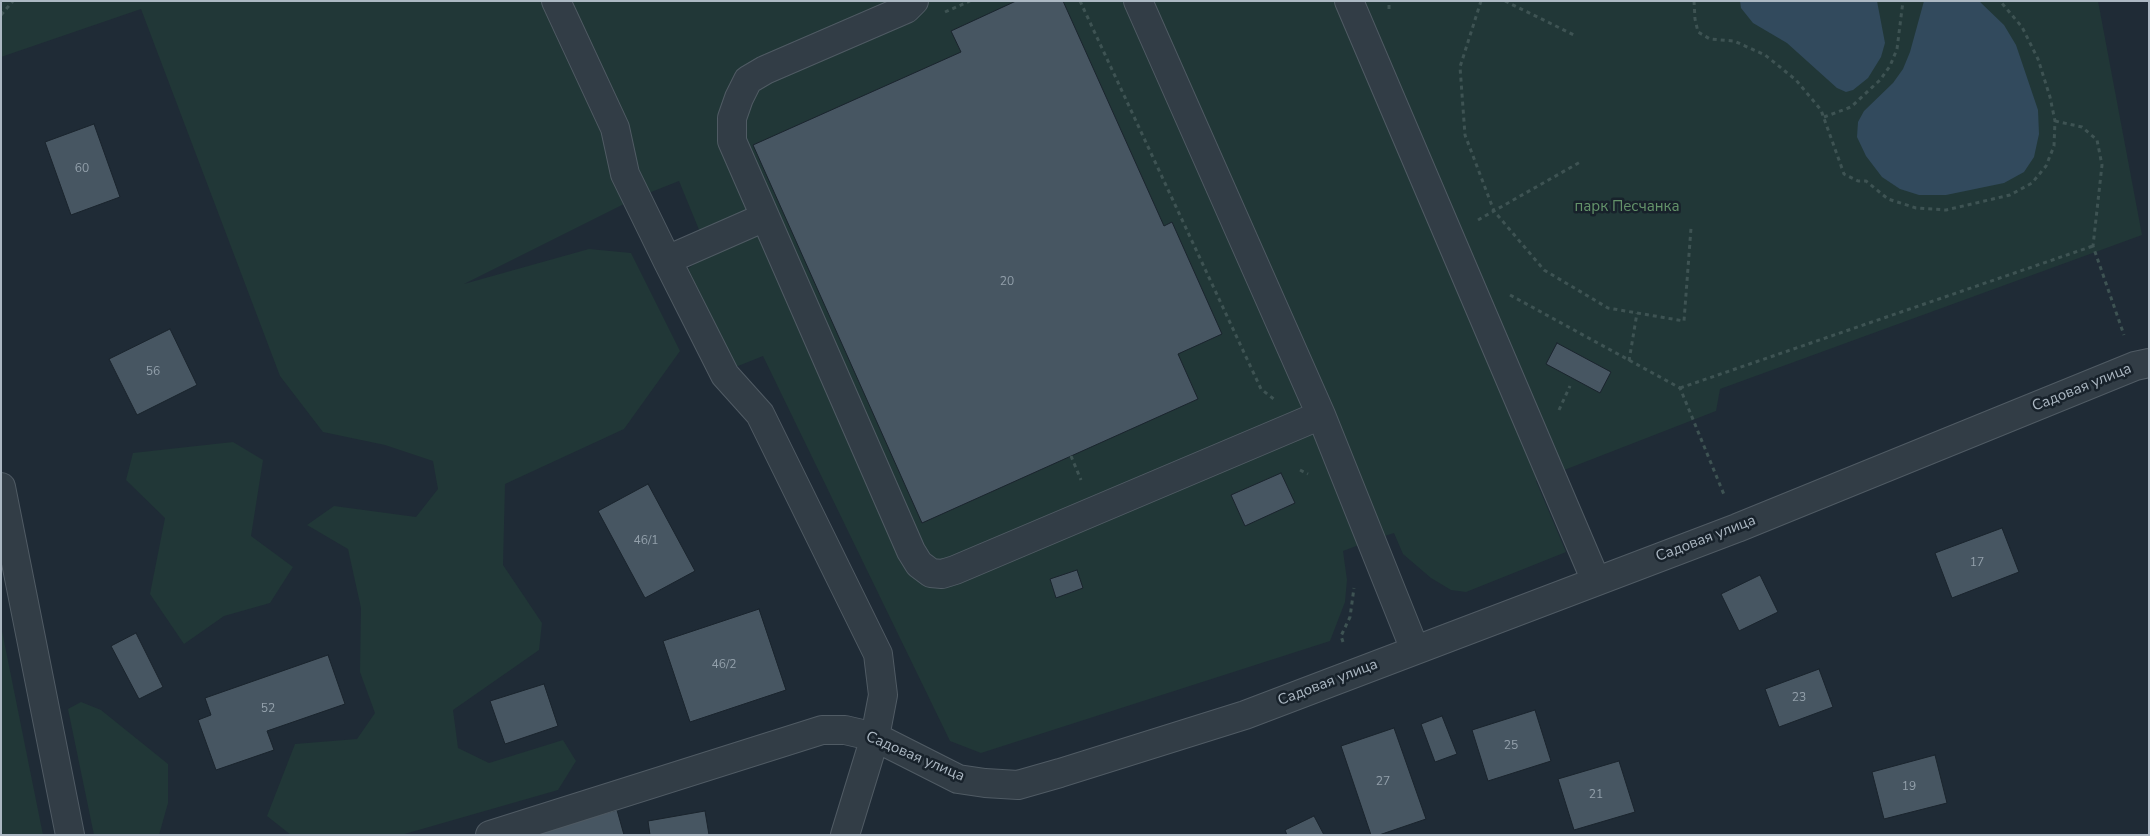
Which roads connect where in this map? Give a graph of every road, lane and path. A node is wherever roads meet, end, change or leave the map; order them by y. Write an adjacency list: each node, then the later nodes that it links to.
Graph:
1 (13, 1): 12 (path)
2 (556, 1): 21 (street)
3 (914, 1): 18 (street)
4 (1080, 1): 27 (path)
5 (1138, 1): 28 (street)
6 (1349, 1): 33 (street)
7 (1481, 1): 17 (path)
8 (1505, 1): 13 (path)
9 (1694, 1): 14 (path)
10 (1903, 1): 14 (path)
11 (2000, 1): 15 (path)
12 (1, 15)
13 (1574, 35)
14 (1824, 116): 15 (path)
15 (2055, 121): 20 (path)
16 (1582, 162): 17 (path)
17 (1494, 211): 23 (path)
18 (765, 217): 21 (street); 28 (street)
19 (1691, 228): 23 (path)
20 (2093, 246): 25 (path); 26 (path)
21 (666, 260): 35 (street)
22 (1504, 291): 24 (path)
23 (1637, 313): 24 (path)
24 (1629, 361): 26 (path)
25 (2142, 365): 32 (street, Садовая улица)
26 (1680, 388): 32 (path)
27 (1275, 400)
28 (1321, 415): 34 (street)
29 (1070, 456): 30 (path)
30 (1082, 482)
31 (1, 487): 36 (street)
32 (1737, 528): 33 (street, Садовая улица)
33 (1596, 581): 34 (street, Садовая улица)
34 (1415, 650): 35 (street, Садовая улица)
35 (875, 737): 37 (street, Садовая улица); 38 (street)
36 (70, 835)
37 (490, 835)
38 (845, 835)

